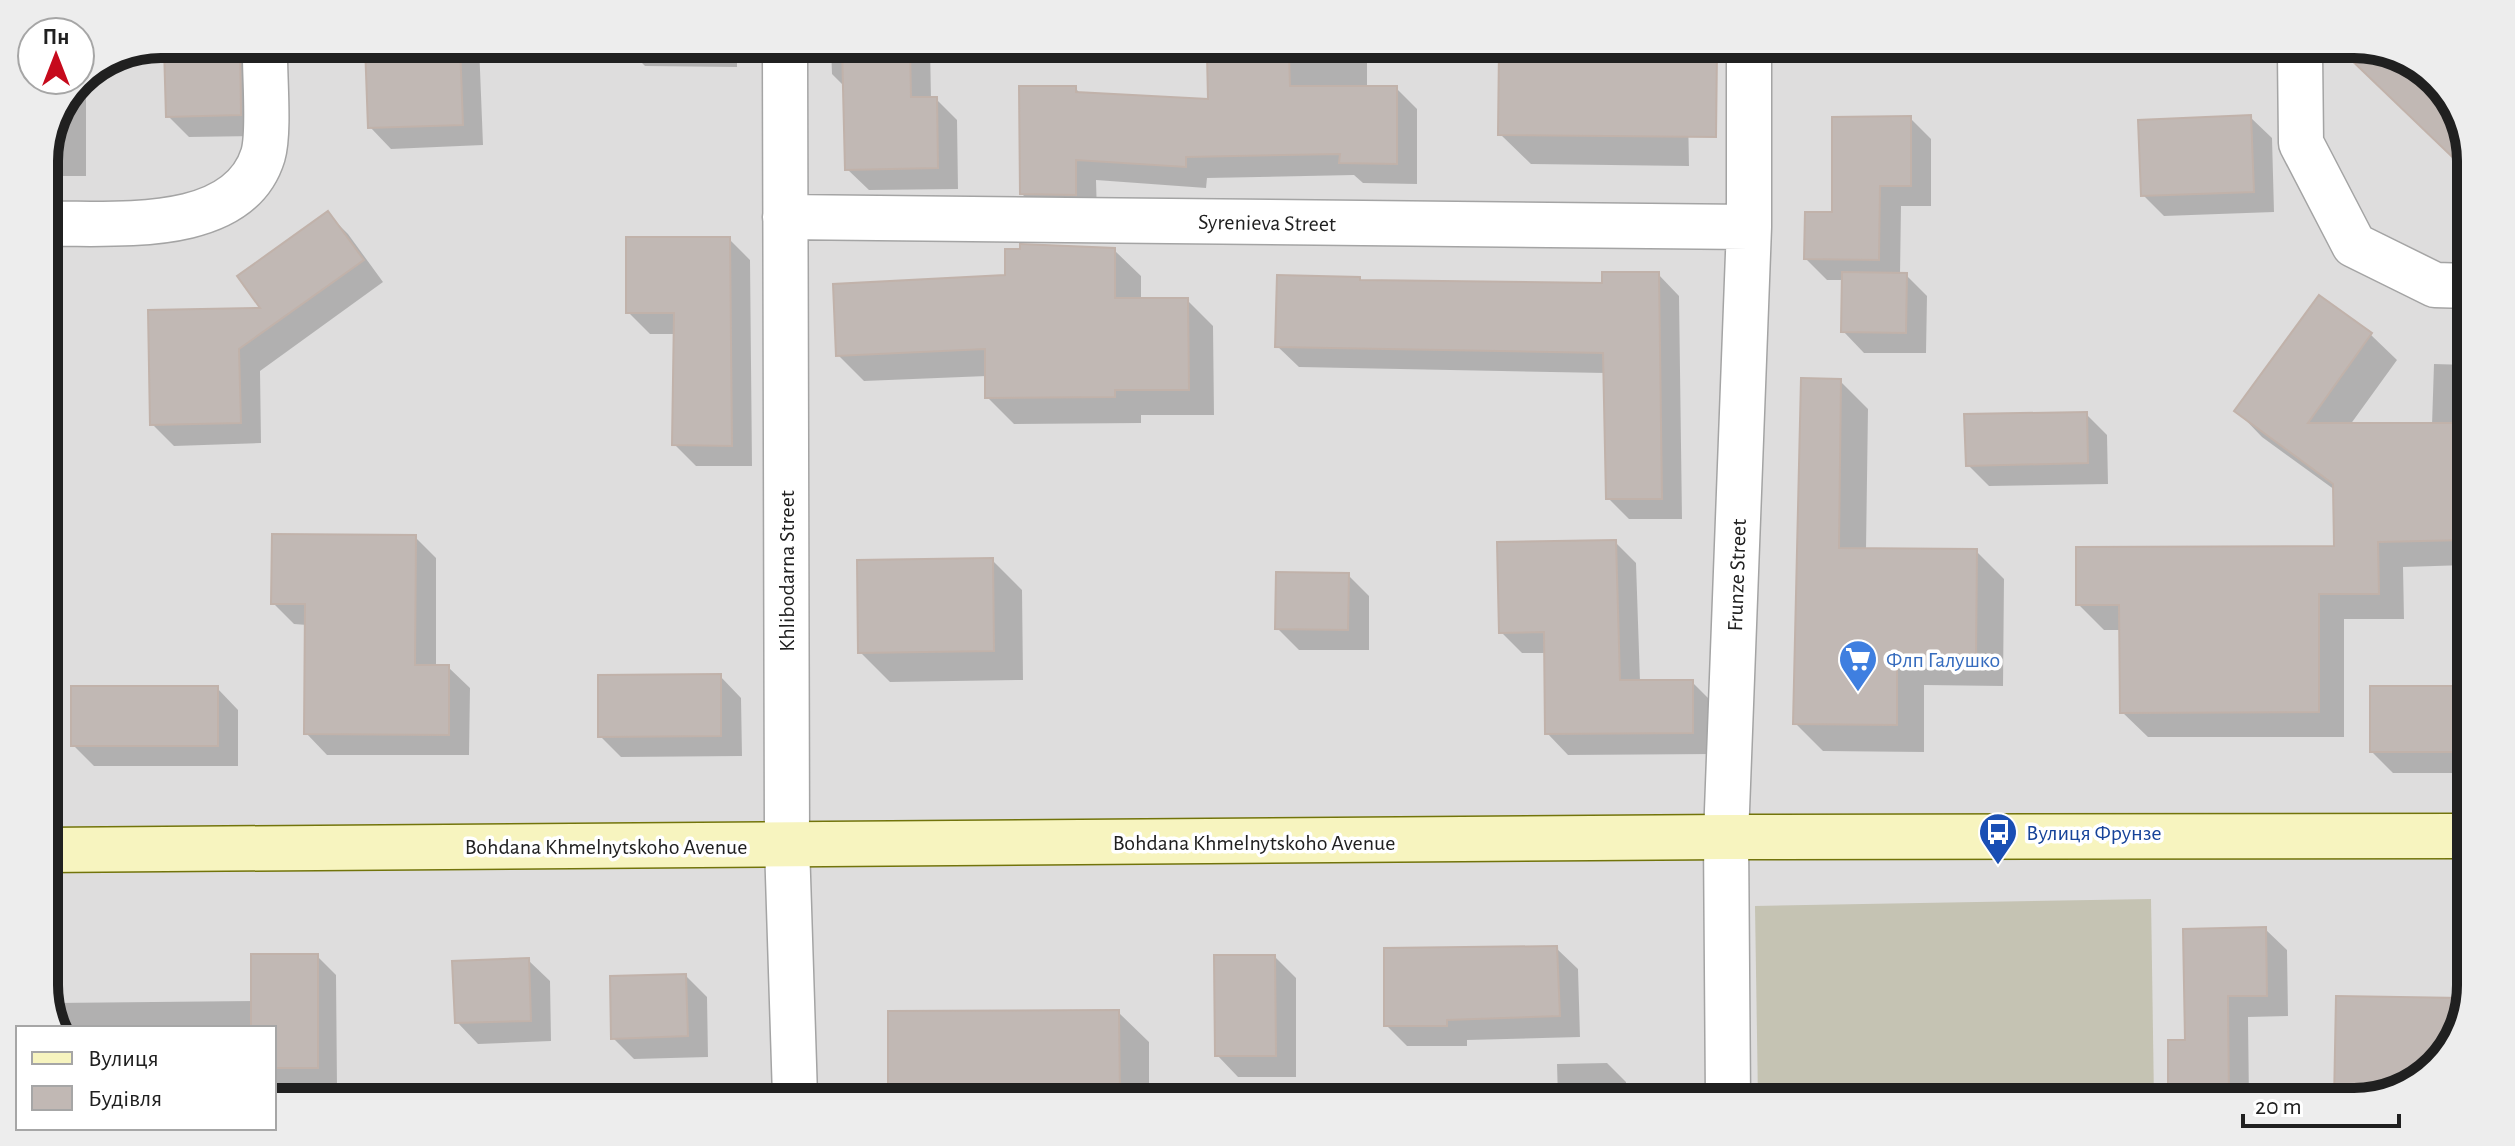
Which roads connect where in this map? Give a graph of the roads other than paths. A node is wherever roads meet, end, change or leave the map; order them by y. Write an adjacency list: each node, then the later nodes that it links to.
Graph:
1 (265, 58): 6 (street)
2 (785, 58): 5 (street, Khlibodarna Street)
3 (1749, 58): 7 (street, Frunze Street)
4 (2300, 58): 8 (street)
5 (785, 217): 7 (street, Syrenieva Street); 11 (street, Khlibodarna Street)
6 (58, 223)
7 (1749, 227): 10 (street, Frunze Street)
8 (2457, 286)
9 (2457, 836): 10 (main road, Bohdana Khmelnytskoho Avenue)
10 (1726, 837): 11 (main road, Bohdana Khmelnytskoho Avenue); 14 (street, Frunze Street)
11 (787, 845): 12 (main road, Bohdana Khmelnytskoho Avenue); 13 (street, Khlibodarna Street)
12 (58, 850)
13 (795, 1088)
14 (1728, 1088)

